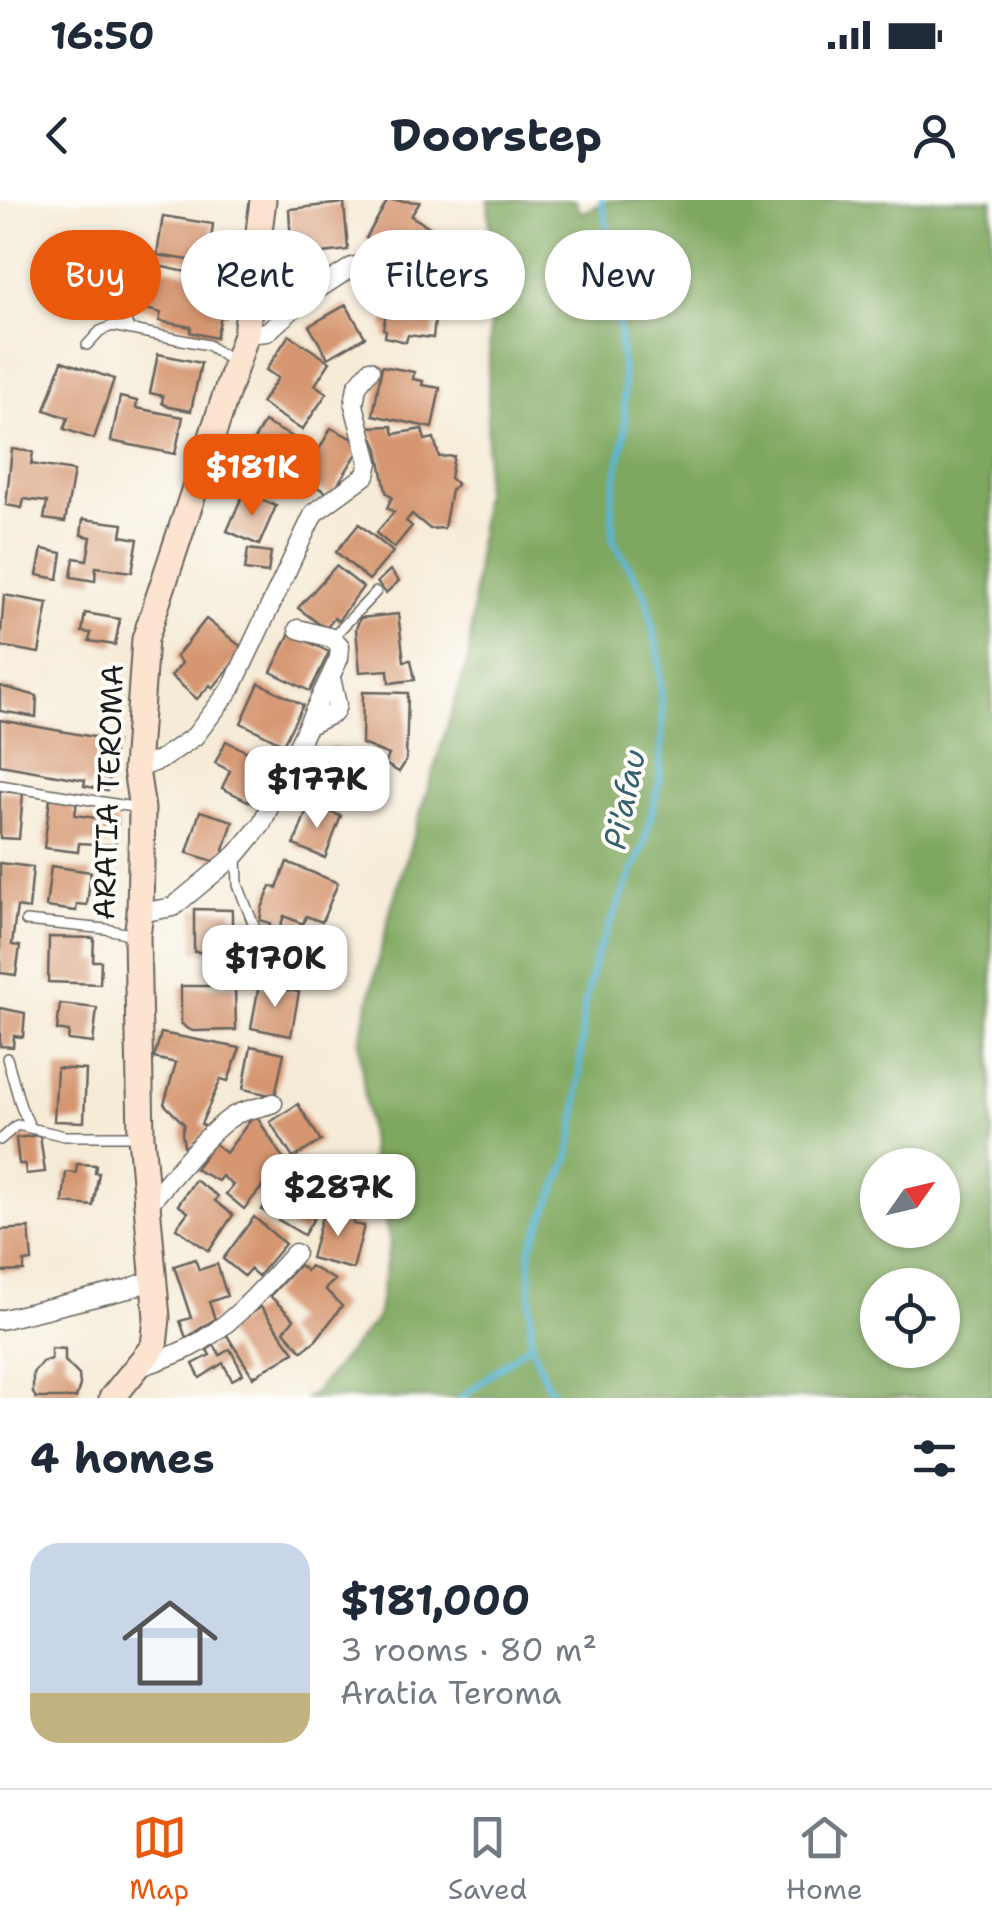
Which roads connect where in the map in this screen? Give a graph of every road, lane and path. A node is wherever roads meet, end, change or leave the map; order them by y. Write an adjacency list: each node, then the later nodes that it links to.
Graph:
1 (263, 200): 5 (main road, ARATIA TEROMA)
2 (350, 268): 5 (street)
3 (126, 320): 4 (lane)
4 (128, 328): 6 (lane); 7 (lane)
5 (246, 334): 7 (main road, ARATIA TEROMA)
6 (87, 346)
7 (237, 365): 12 (main road, ARATIA TEROMA)
8 (370, 370): 12 (street)
9 (376, 592): 11 (lane)
10 (298, 630): 11 (street)
11 (332, 638): 15 (street)
12 (136, 769): 14 (main road, ARATIA TEROMA)
13 (0, 785): 14 (lane)
14 (142, 809): 17 (main road, ARATIA TEROMA)
15 (237, 854): 17 (street); 18 (lane)
16 (26, 920): 17 (lane, ARATIA TEROMA)
17 (138, 924): 22 (main road, ARATIA TEROMA)
18 (256, 931)
19 (7, 1058): 21 (lane)
20 (273, 1103): 24 (street)
21 (30, 1126): 22 (lane); 23 (lane)
22 (141, 1136): 24 (main road, ARATIA TEROMA)
23 (0, 1140)
24 (146, 1208): 26 (main road, ARATIA TEROMA)
25 (295, 1253): 28 (street)
26 (154, 1279): 27 (street); 28 (main road, ARATIA TEROMA)
27 (0, 1320)
28 (132, 1370): 29 (main road, ARATIA TEROMA)
29 (112, 1398)

